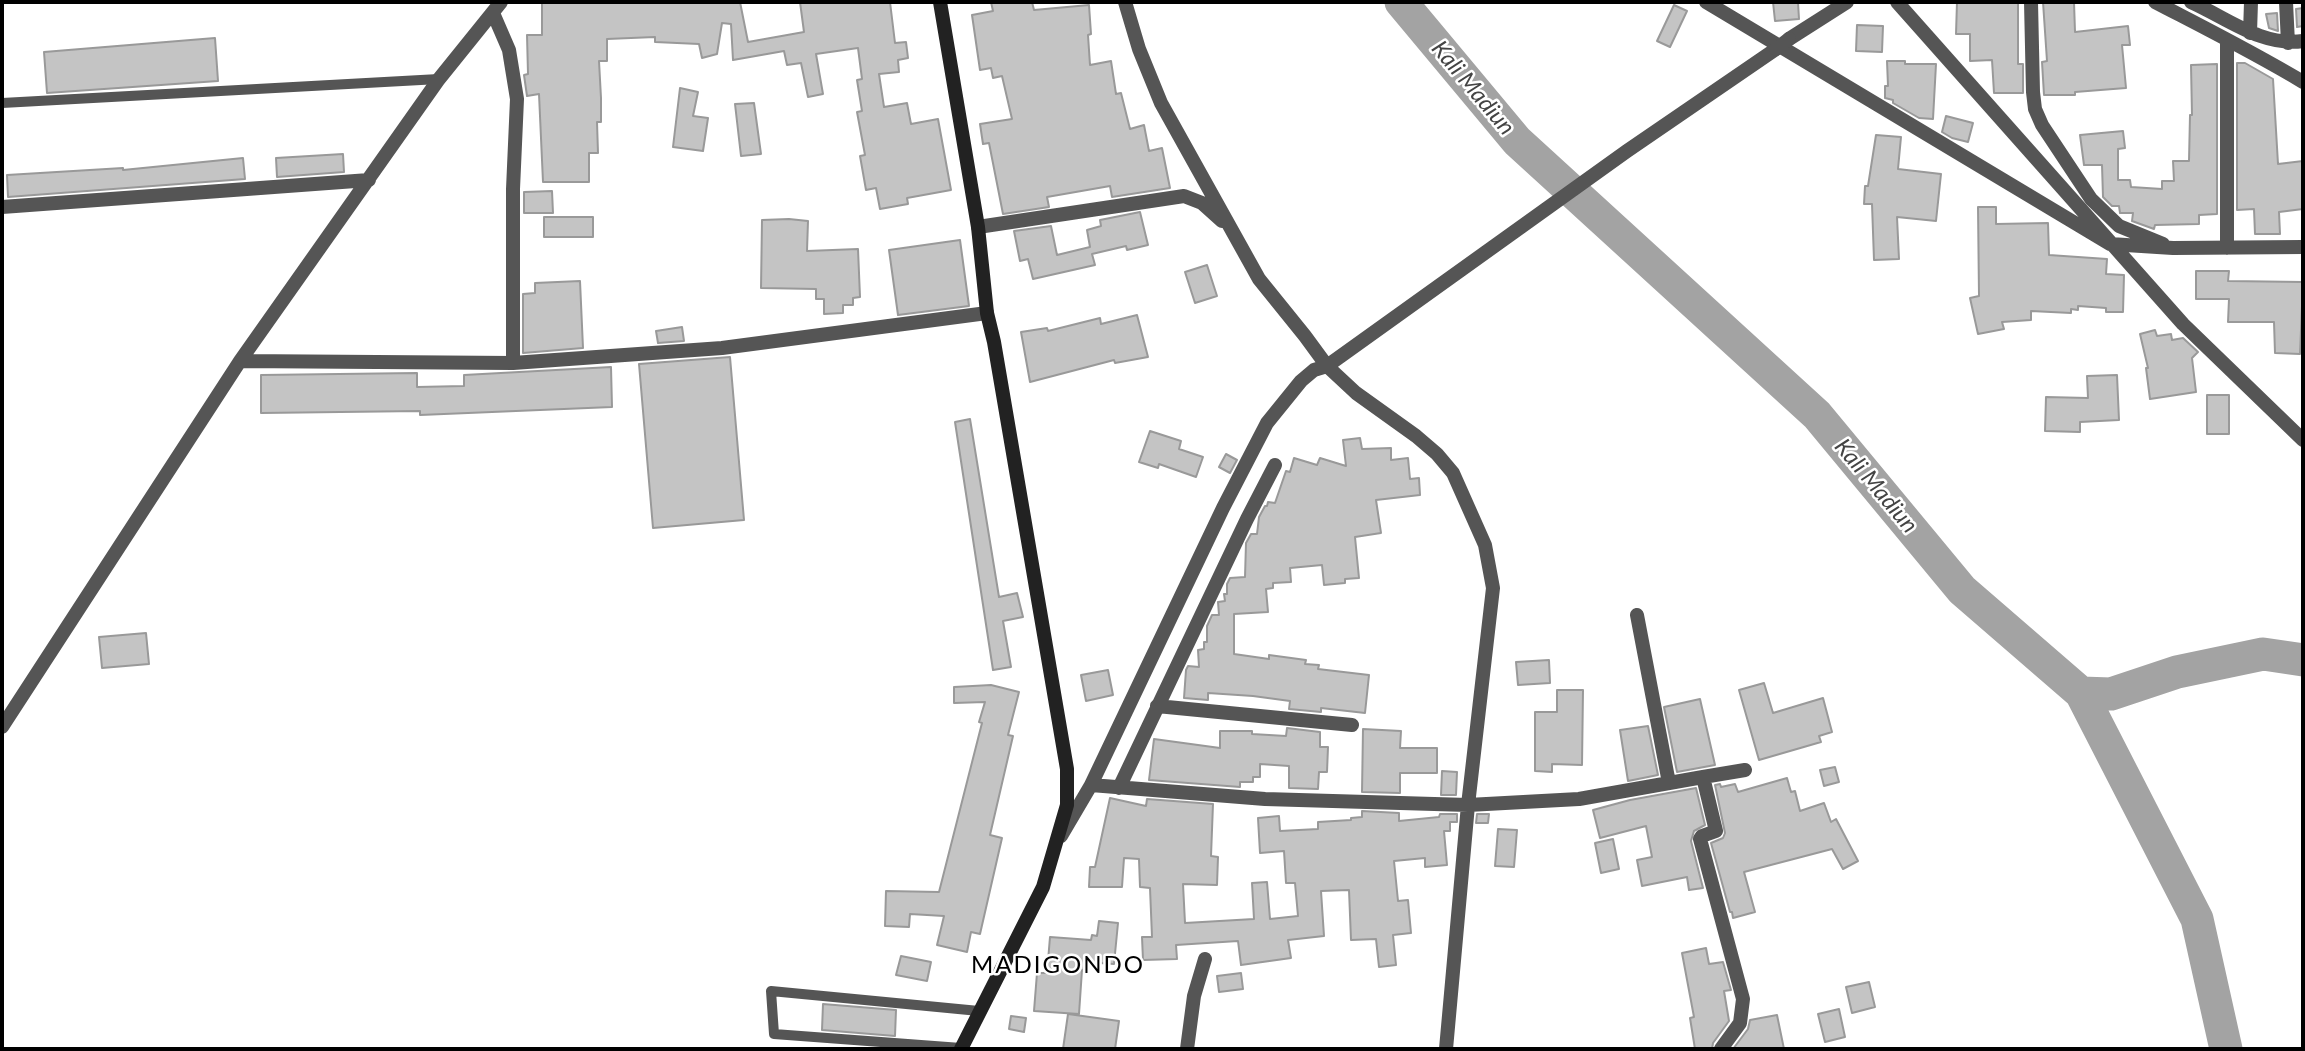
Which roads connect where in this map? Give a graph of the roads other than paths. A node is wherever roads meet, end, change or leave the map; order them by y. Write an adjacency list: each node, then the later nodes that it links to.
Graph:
1 (940, 2): 21 (main road)
2 (1125, 2): 22 (street)
3 (1706, 2): 23 (street)
4 (1847, 2): 30 (street, bridge)
5 (1897, 2): 23 (street)
6 (2031, 2): 25 (street)
7 (2155, 2): 13 (street)
8 (2193, 2): 12 (street)
9 (2250, 2): 12 (street)
10 (2286, 2): 15 (street)
11 (497, 7): 16 (street); 29 (street)
12 (2250, 33): 15 (street)
13 (2227, 40): 17 (street); 26 (street)
14 (2303, 41): 15 (street)
15 (2288, 43)
16 (439, 79): 18 (lane); 19 (street)
17 (2303, 82)
18 (2, 103)
19 (369, 180): 20 (street); 28 (street)
20 (2, 207)
21 (978, 227): 22 (street); 27 (main road)
22 (1230, 228): 30 (street)
23 (2110, 244): 25 (street); 31 (street)
24 (2303, 247): 26 (street)
25 (2173, 248): 26 (street)
26 (2227, 248)
27 (987, 313): 29 (street); 43 (main road)
28 (240, 361): 29 (street); 36 (street)
29 (513, 363)
30 (1327, 366): 40 (street); 42 (street)
31 (2303, 440)
32 (1275, 465): 34 (street)
33 (1637, 615): 39 (street)
34 (1157, 706): 35 (street); 41 (street)
35 (1352, 726)
36 (2, 727)
37 (1745, 770): 38 (street)
38 (1703, 777): 39 (street); 49 (street)
39 (1670, 783): 42 (street)
40 (1091, 785): 41 (street); 43 (street)
41 (1119, 788): 42 (street)
42 (1468, 805): 48 (street)
43 (1058, 840): 45 (main road)
44 (1205, 959): 47 (street)
45 (979, 1011): 46 (main road); 46 (lane)
46 (961, 1049)
47 (1187, 1049)
48 (1446, 1049)
49 (1721, 1049)

